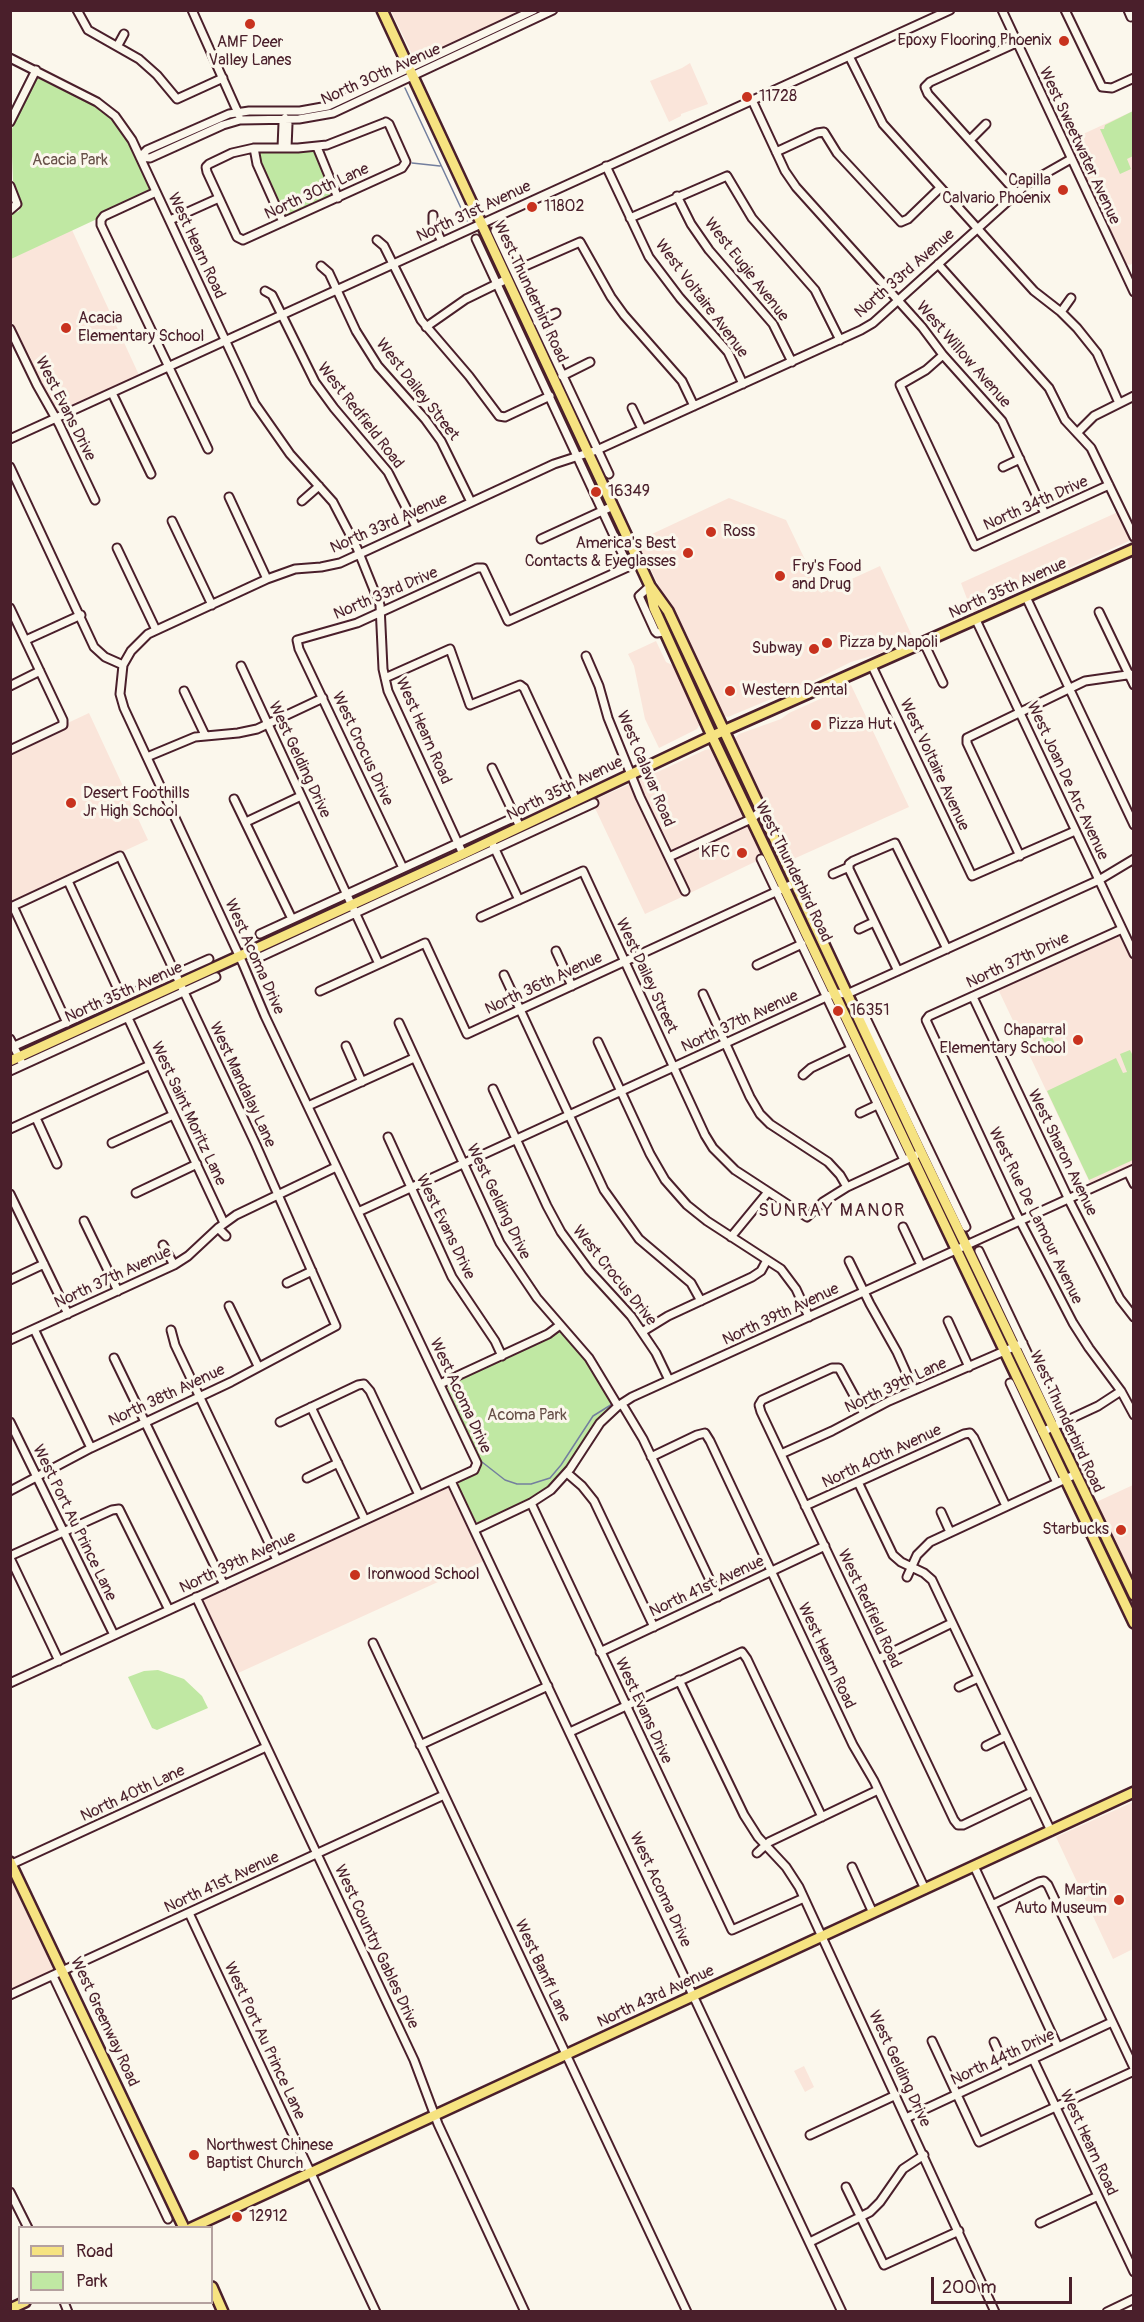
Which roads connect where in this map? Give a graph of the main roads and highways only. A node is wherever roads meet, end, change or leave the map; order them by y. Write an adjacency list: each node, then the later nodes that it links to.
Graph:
1 (382, 10): 3 (main road, West Thunderbird Road)
2 (1134, 549): 6 (main road, North 35th Avenue)
3 (650, 586): 4 (main road, West Thunderbird Road); 5 (main road, West Thunderbird Road)
4 (662, 628): 5 (main road); 7 (main road, West Thunderbird Road)
5 (688, 654): 6 (main road, West Thunderbird Road)
6 (723, 731): 7 (main road, North 35th Avenue); 9 (main road, West Thunderbird Road)
7 (712, 736): 8 (main road, North 35th Avenue); 9 (main road, West Thunderbird Road)
8 (18, 1061)
9 (913, 1156): 10 (main road, West Thunderbird Road); 10 (main road, West Thunderbird Road)
10 (1014, 1347): 11 (main road, West Thunderbird Road); 12 (main road, West Thunderbird Road)
11 (1134, 1595)
12 (1134, 1623)
13 (1134, 1792): 16 (main road, North 43rd Avenue)
14 (11, 1863): 15 (main road, West Greenway Road)
15 (183, 2226)
16 (195, 2226)
17 (213, 2289): 18 (main road)
18 (223, 2312)

